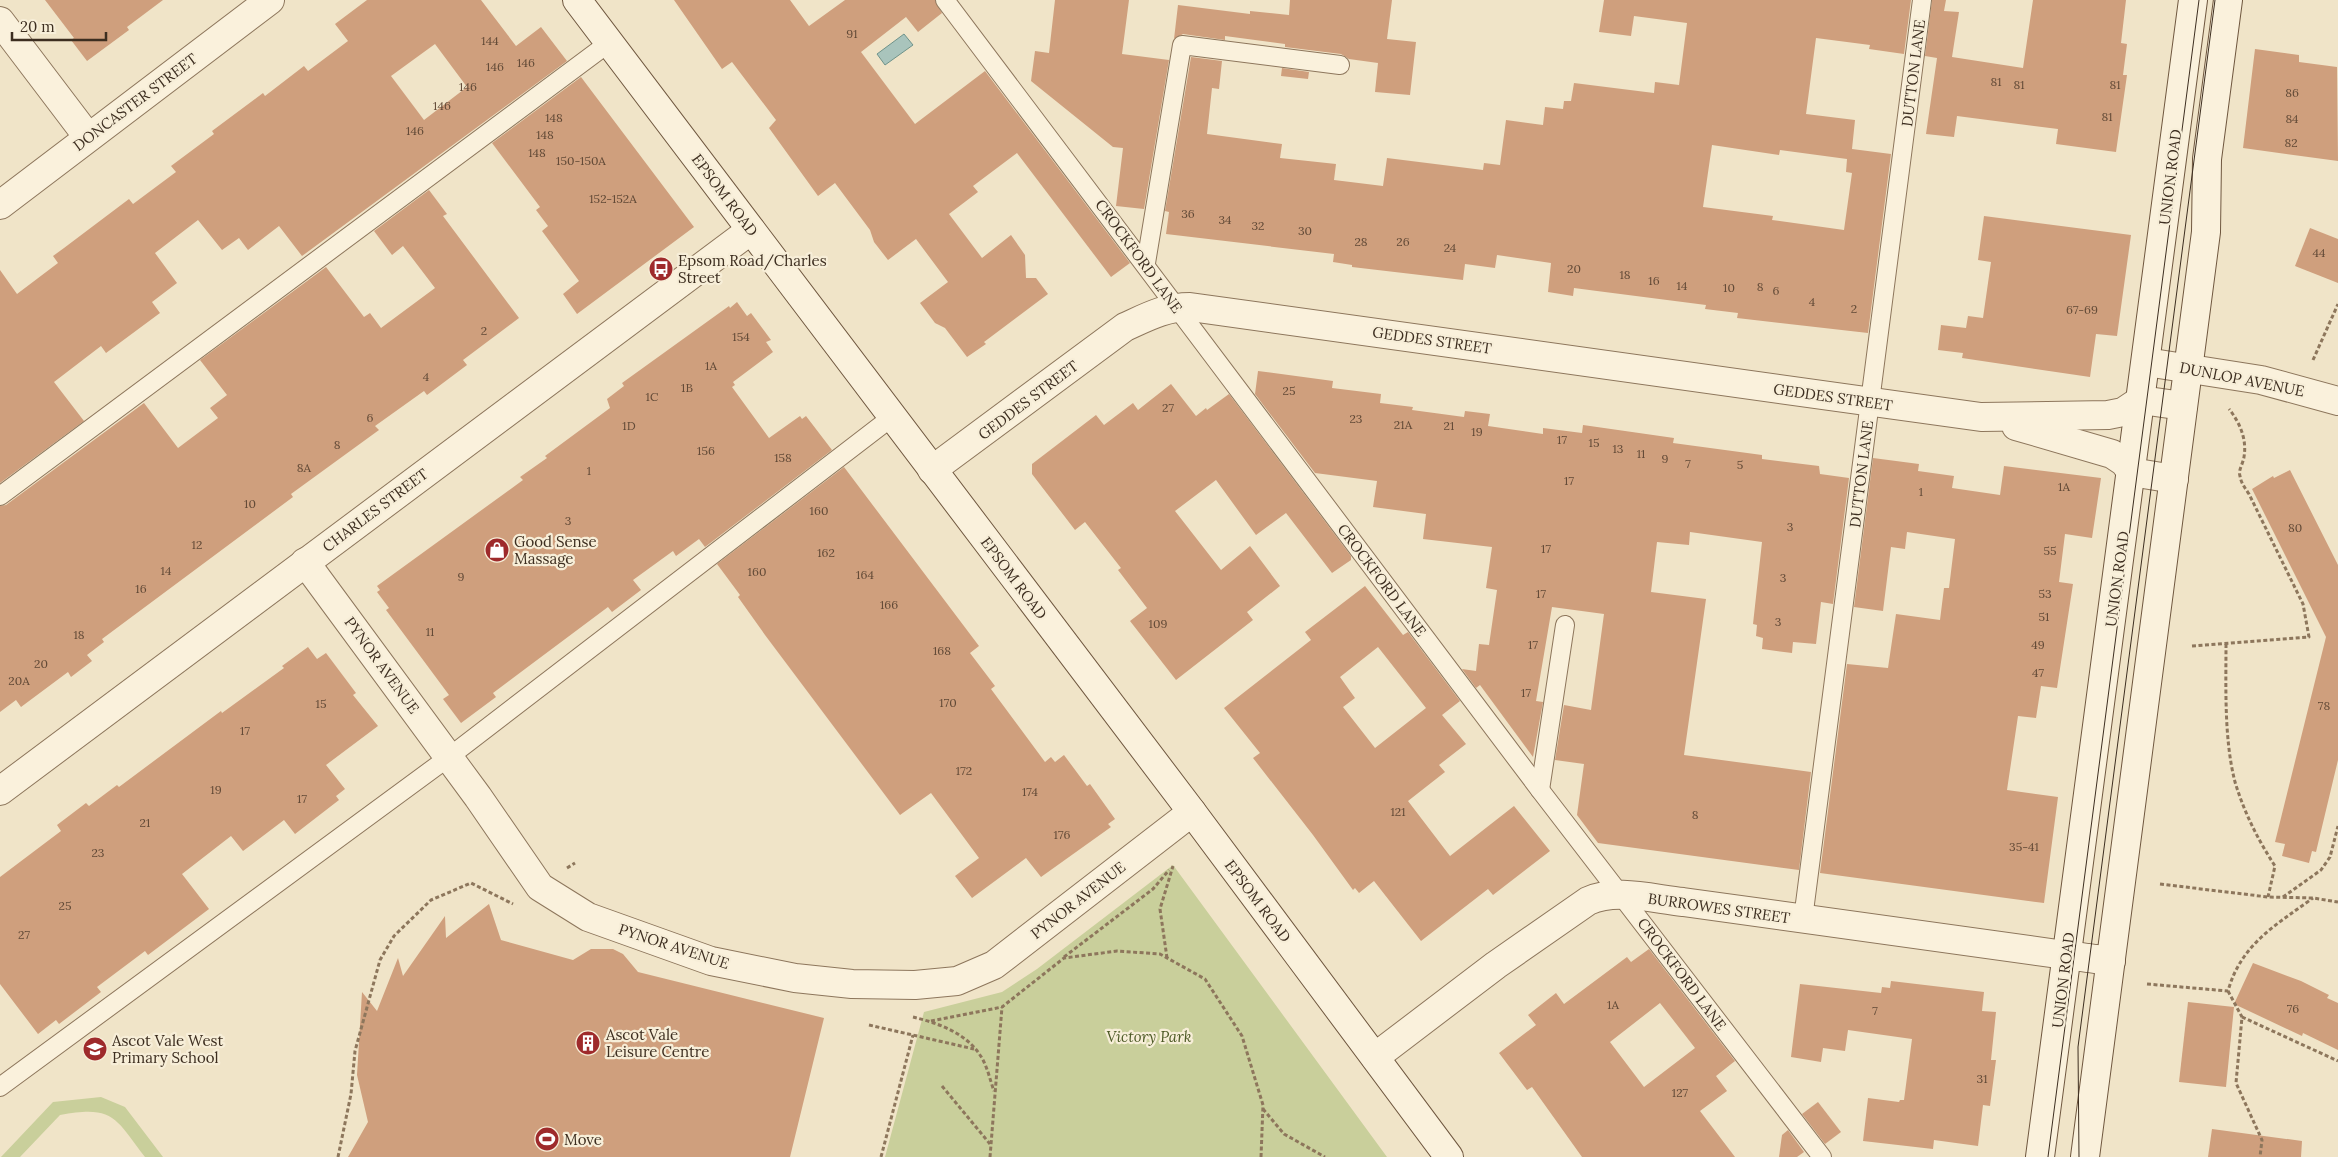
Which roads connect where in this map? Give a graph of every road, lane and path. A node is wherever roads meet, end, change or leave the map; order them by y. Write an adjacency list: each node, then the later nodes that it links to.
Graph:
1 (270, 0): 10 (street, DONCASTER STREET)
2 (577, 0): 8 (street, EPSOM ROAD)
3 (945, 0): 13 (lane, CROCKFORD LANE)
4 (1922, 0): 21 (lane, DUTTON LANE)
5 (2192, 0): 17 (street, UNION ROAD)
6 (2228, 0): 18 (street)
7 (0, 21): 10 (street)
8 (610, 42): 12 (street, EPSOM ROAD); 29 (lane)
9 (1340, 65): 13 (lane)
10 (88, 137): 11 (street, DONCASTER STREET)
11 (0, 205)
12 (751, 230): 24 (street, EPSOM ROAD); 30 (street, CHARLES STREET)
13 (1146, 264): 15 (lane, CROCKFORD LANE)
14 (2338, 304): 16 (path)
15 (1176, 306): 21 (street, GEDDES STREET); 26 (street, GEDDES STREET); 35 (lane, CROCKFORD LANE)
16 (2313, 360)
17 (2146, 362): 18 (street, DUNLOP AVENUE); 19 (street, UNION ROAD)
18 (2188, 368): 20 (street, DUNLOP AVENUE); 22 (street)
19 (2141, 400): 22 (street); 25 (street, GEDDES STREET); 27 (street, UNION ROAD)
20 (2338, 401)
21 (1870, 402): 25 (street, GEDDES STREET); 46 (lane, DUTTON LANE)
22 (2183, 406): 28 (street)
23 (2230, 409): 32 (path)
24 (892, 416): 26 (street, EPSOM ROAD); 34 (lane)
25 (1981, 416): 27 (street, GEDDES STREET)
26 (932, 470): 37 (street, EPSOM ROAD)
27 (2131, 472): 28 (street); 47 (street, UNION ROAD)
28 (2174, 479): 50 (street)
29 (0, 496)
30 (305, 562): 34 (street, PYNOR AVENUE); 36 (street, CHARLES STREET)
31 (1565, 625): 35 (lane)
32 (2226, 644): 33 (path); 41 (path)
33 (2192, 646)
34 (449, 757): 37 (street, PYNOR AVENUE); 63 (lane)
35 (1540, 790): 40 (lane, CROCKFORD LANE)
36 (0, 791)
37 (1192, 812): 60 (street, EPSOM ROAD)
38 (2338, 826): 42 (path)
39 (2160, 884): 41 (path)
40 (1621, 895): 46 (street, BURROWES STREET); 60 (street, BURROWES STREET); 73 (lane, CROCKFORD LANE)
41 (2268, 898): 42 (path)
42 (2283, 898): 43 (path)
43 (2313, 898): 44 (path); 52 (path)
44 (2338, 902)
45 (516, 905): 67 (path)
46 (1803, 919): 47 (street, BURROWES STREET)
47 (2065, 955): 50 (street, BURROWES STREET); 74 (street, UNION ROAD)
48 (1064, 958): 49 (path); 49 (path); 53 (path)
49 (1167, 958): 65 (path)
50 (2111, 961): 75 (street)
51 (2147, 984): 52 (path)
52 (2228, 991): 55 (path)
53 (1002, 1007): 56 (path); 64 (path)
54 (906, 1015): 56 (path)
55 (2242, 1017): 61 (path); 76 (path)
56 (930, 1021): 59 (path)
57 (869, 1025): 58 (path)
58 (913, 1035): 59 (path); 68 (path)
59 (974, 1050): 64 (path)
60 (1376, 1057): 72 (street, EPSOM ROAD)
61 (2338, 1061)
62 (942, 1086): 66 (path)
63 (0, 1087)
64 (994, 1092): 66 (path)
65 (1263, 1109): 70 (path); 71 (path)
66 (990, 1145): 69 (path)
67 (338, 1157)
68 (881, 1157)
69 (990, 1157)
70 (1261, 1157)
71 (1325, 1157)
72 (1449, 1157)
73 (1822, 1157)
74 (2040, 1157)
75 (2085, 1157)
76 (2260, 1157)

